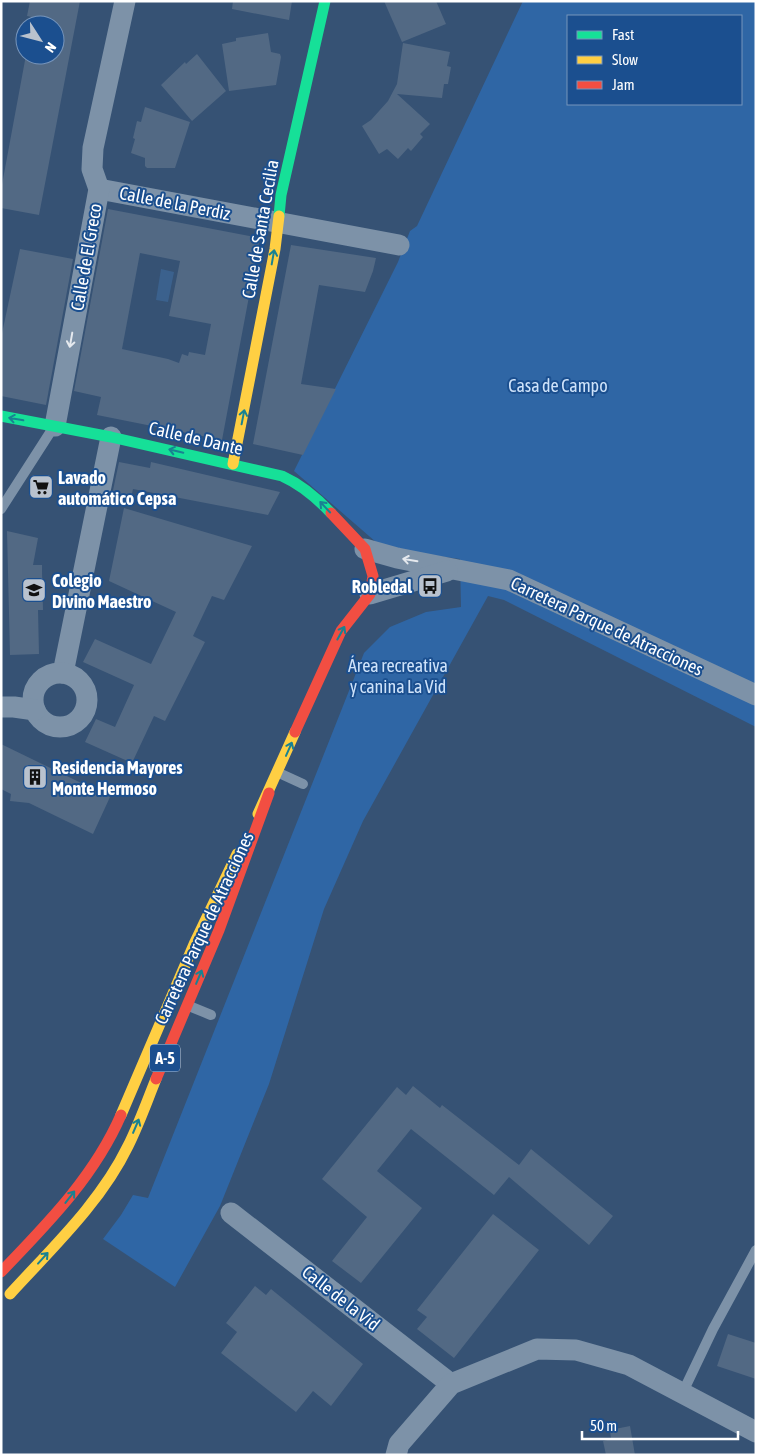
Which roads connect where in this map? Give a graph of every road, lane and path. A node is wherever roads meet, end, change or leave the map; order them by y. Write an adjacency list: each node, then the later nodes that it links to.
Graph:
1 (125, 1): 3 (street, Calle de El Greco)
2 (325, 1): 4 (main road, Calle de Santa Cecilia)
3 (98, 188): 4 (street, Calle de la Perdiz); 7 (street, Calle de El Greco, one-way to 7)
4 (278, 223): 5 (street, Calle de la Perdiz); 9 (main road, Calle de Santa Cecilia, one-way to 4)
5 (399, 245)
6 (1, 416): 7 (main road, Calle de Dante, one-way to 6)
7 (55, 426): 8 (main road, Calle de Dante); 10 (lane)
8 (111, 437): 9 (main road, Calle de Dante, one-way to 8); 14 (street)
9 (233, 464): 11 (main road, Calle de Dante, one-way to 9)
10 (1, 509)
11 (362, 546): 12 (street, Carretera Parque de Atracciones, one-way to 11); 13 (main road)
12 (454, 569): 13 (street, Carretera Parque de Atracciones); 15 (street, Carretera Parque de Atracciones)
13 (364, 601): 18 (main road, Carretera Parque de Atracciones, one-way to 13)
14 (63, 673): 17 (street); 17 (street)
15 (756, 695)
16 (1, 707): 17 (street)
17 (35, 710)
18 (278, 773): 19 (lane); 20 (main road, Carretera Parque de Atracciones)
19 (303, 784)
20 (269, 793): 21 (main road, A-5, one-way to 20); 25 (main road, Carretera Parque de Atracciones, one-way to 20)
21 (187, 1006): 22 (lane); 26 (main road, A-5, one-way to 21)
22 (211, 1015)
23 (231, 1213): 27 (street, Calle de la Vid)
24 (756, 1250): 28 (lane)
25 (1, 1272)
26 (10, 1294)
27 (451, 1384): 28 (street); 30 (street)
28 (682, 1394): 29 (street)
29 (756, 1432)
30 (396, 1455)

